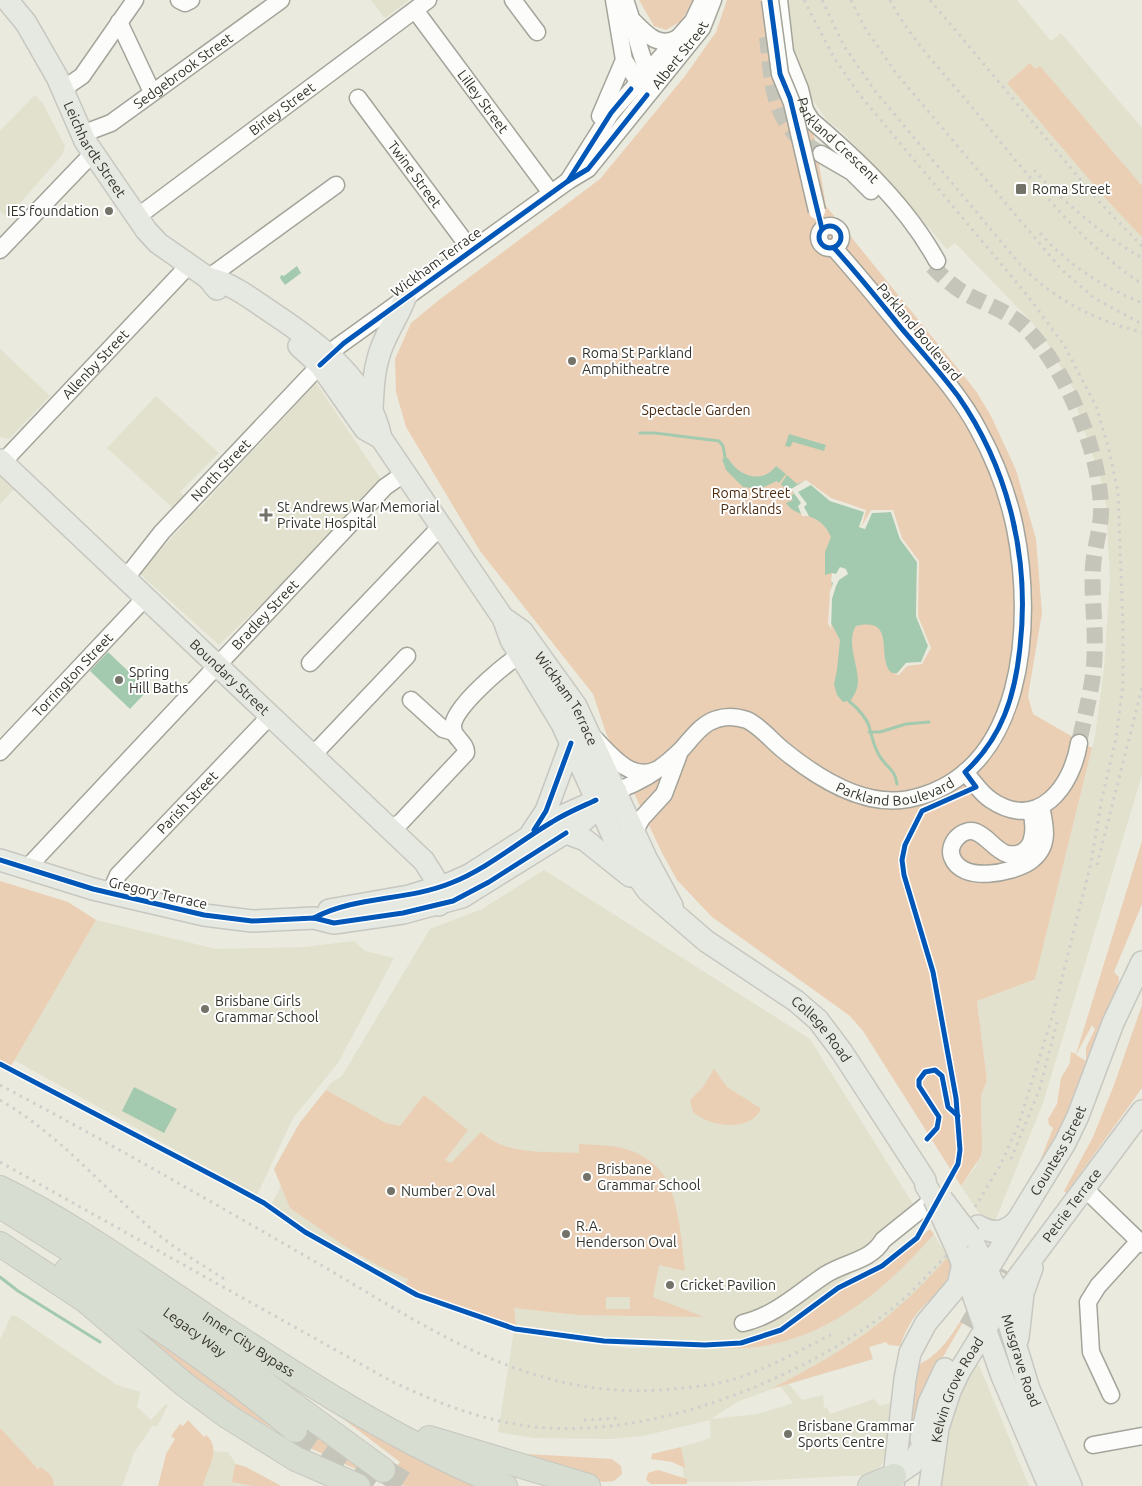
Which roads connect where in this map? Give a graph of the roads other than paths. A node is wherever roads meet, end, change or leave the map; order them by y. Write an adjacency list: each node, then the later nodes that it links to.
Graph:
1 (5, 0): 13 (main road); 20 (main road, Leichhardt Street)
2 (135, 0): 15 (street)
3 (281, 0): 21 (street, Sedgebrook Street)
4 (428, 0): 12 (street, Birley Street)
5 (513, 0): 16 (street)
6 (614, 0): 18 (street)
7 (625, 0): 14 (street)
8 (703, 0): 17 (street, Albert Street)
9 (713, 0): 19 (street, Albert Street)
10 (770, 0): 59 (street, Parkland Boulevard, bridge)
11 (779, 0): 26 (street, Parkland Crescent)
12 (415, 10): 29 (street, Lilley Street); 30 (street, Birley Street)
13 (0, 17)
14 (633, 21): 17 (street); 19 (street)
15 (119, 22): 20 (street); 21 (street)
16 (537, 32)
17 (676, 39): 19 (street, Albert Street)
18 (624, 60): 19 (street); 24 (street)
19 (645, 88): 24 (street, Wickham Terrace); 27 (street, Wickham Terrace)
20 (64, 89): 23 (main road, Leichhardt Street)
21 (152, 92): 23 (street, Sedgebrook Street)
22 (358, 98): 32 (street, Twine Street)
23 (82, 134): 25 (main road, Leichhardt Street)
24 (593, 139): 27 (street, Wickham Terrace)
25 (92, 153): 30 (main road, Leichhardt Street); 31 (street)
26 (820, 154)
27 (568, 181): 29 (street, Wickham Terrace)
28 (336, 186): 34 (street)
29 (551, 193): 32 (street, Wickham Terrace)
30 (137, 217): 33 (main road, Leichhardt Street)
31 (0, 250)
32 (471, 250): 35 (street, Wickham Terrace)
33 (189, 265): 34 (main road, Leichhardt Street); 39 (street, Allenby Street)
34 (208, 278): 36 (main road, Leichhardt Street)
35 (404, 298): 36 (street, Wickham Terrace); 37 (main road)
36 (325, 359): 37 (main road, Wickham Terrace); 38 (main road, Wickham Terrace); 42 (street, North Street)
37 (372, 409): 38 (main road, Wickham Terrace)
38 (381, 438): 40 (main road, Wickham Terrace)
39 (1, 461): 42 (main road, Boundary Street)
40 (405, 473): 41 (main road, Wickham Terrace); 48 (street, Bradley Street)
41 (441, 526): 44 (main road, Wickham Terrace); 47 (street)
42 (125, 579): 43 (main road, Boundary Street)
43 (145, 598): 48 (main road, Boundary Street); 55 (street, Torrington Street)
44 (503, 618): 45 (main road, Wickham Terrace); 52 (main road, Wickham Terrace)
45 (520, 655): 51 (street); 53 (main road, Wickham Terrace)
46 (407, 656): 57 (street)
47 (310, 663)
48 (217, 666): 50 (main road, Boundary Street); 68 (street, Bradley Street)
49 (411, 700): 51 (street)
50 (270, 716): 57 (main road, Boundary Street); 70 (street, Parish Street)
51 (453, 732): 63 (street)
52 (591, 735): 58 (street); 60 (main road, Wickham Terrace)
53 (571, 743): 61 (main road, Wickham Terrace); 66 (main road)
54 (1079, 743): 62 (street)
55 (0, 752)
56 (680, 752): 58 (street, Parkland Boulevard); 59 (street, Parkland Boulevard); 64 (street, Parkland Boulevard)
57 (312, 756): 63 (main road, Boundary Street)
58 (660, 767): 60 (street, Parkland Boulevard)
59 (965, 772): 62 (street)
60 (616, 791): 61 (main road, Gregory Terrace); 64 (main road, College Road)
61 (598, 804): 65 (main road, Gregory Terrace); 66 (main road, Gregory Terrace); 69 (main road, College Road)
62 (1036, 808): 62 (street)
63 (390, 830): 71 (main road, Boundary Street)
64 (634, 832): 72 (main road, College Road)
65 (566, 833): 69 (main road); 71 (main road, Gregory Terrace)
66 (529, 836): 71 (main road, Gregory Terrace)
67 (0, 860): 68 (main road, Gregory Terrace)
68 (26, 869): 70 (main road, Gregory Terrace)
69 (648, 891): 72 (main road, College Road)
70 (110, 894): 71 (main road, Gregory Terrace)
71 (438, 897)
72 (678, 917): 77 (main road, College Road)
73 (1139, 968): 79 (main road, Countess Street); 85 (main road, Countess Street)
74 (1142, 1111): 76 (main road, Petrie Terrace)
75 (0, 1188): 91 (highway, Inner City Bypass)
76 (1084, 1188): 81 (street); 84 (main road, Petrie Terrace)
77 (933, 1189): 83 (main road, College Road, bridge); 83 (main road); 87 (street)
78 (0, 1206): 96 (highway, Legacy Way)
79 (1016, 1222): 83 (main road); 85 (main road, Countess Street)
80 (0, 1229): 92 (highway, Legacy Way)
81 (1141, 1243): 90 (street)
82 (0, 1244): 98 (highway)
83 (967, 1244): 85 (main road, Musgrave Road); 88 (main road, College Road); 97 (main road)
84 (1039, 1249): 86 (main road, Petrie Terrace); 89 (main road)
85 (996, 1269): 86 (main road, Musgrave Road); 88 (main road, Countess Street)
86 (1002, 1301): 88 (main road, Kelvin Grove Road); 89 (main road, Musgrave Road)
87 (743, 1323)
88 (980, 1327): 95 (main road, Kelvin Grove Road); 103 (main road, Kelvin Grove Road); 104 (main road, Musgrave Road)
89 (1017, 1350): 105 (main road, Musgrave Road)
90 (1111, 1395)
91 (331, 1397): 99 (highway, Inner City Bypass); 100 (highway)
92 (295, 1430)
93 (1142, 1436): 94 (street)
94 (1093, 1445)
95 (920, 1450): 97 (main road); 102 (main road, Kelvin Grove Road)
96 (383, 1470)
97 (893, 1481): 101 (highway)
98 (358, 1486)
99 (505, 1486)
100 (588, 1486)
101 (870, 1486)
102 (916, 1486)
103 (930, 1486)
104 (1049, 1486)
105 (1071, 1486)

